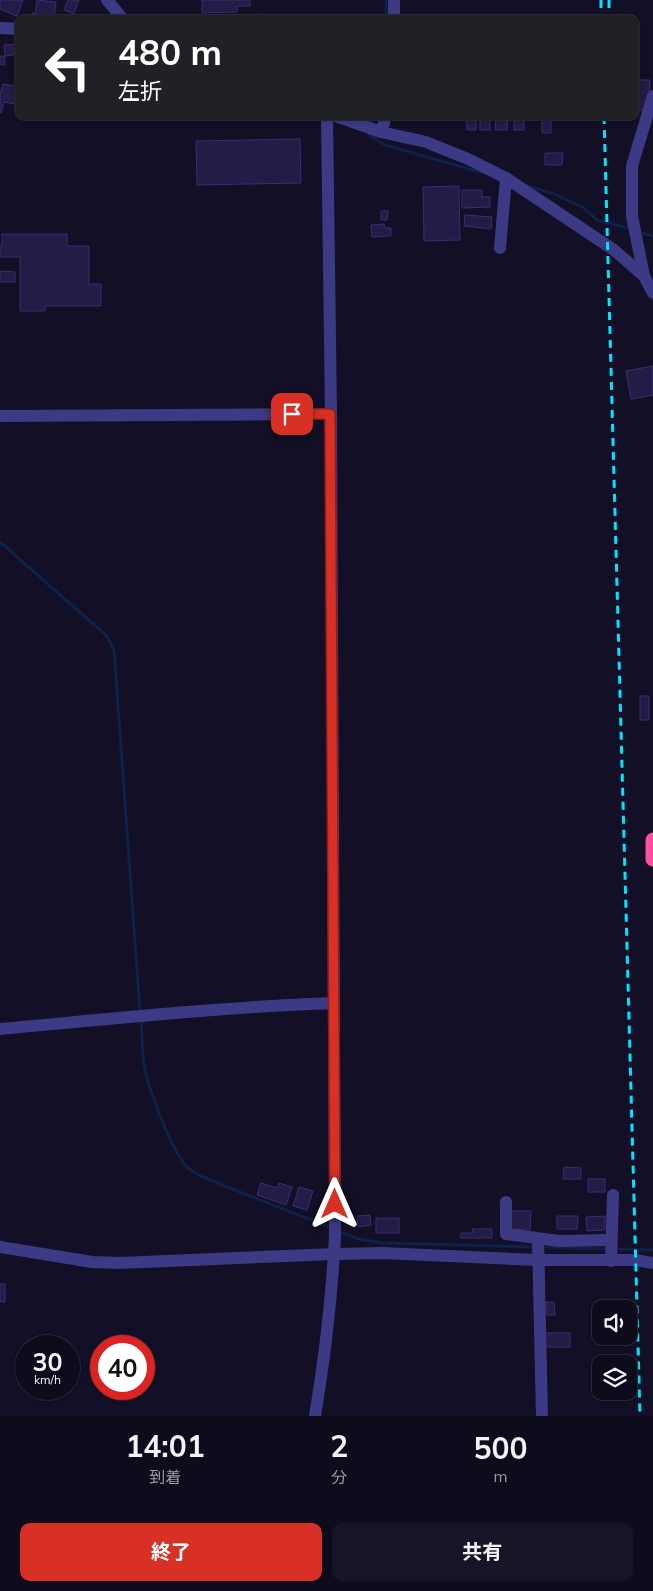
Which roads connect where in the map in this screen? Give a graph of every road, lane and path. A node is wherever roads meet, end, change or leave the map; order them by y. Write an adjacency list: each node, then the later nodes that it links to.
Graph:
1 (107, 0): 3 (street)
2 (394, 0): 4 (street)
3 (120, 15)
4 (394, 15)
5 (0, 28): 6 (street)
6 (15, 29)
7 (653, 96): 14 (street)
8 (327, 120): 16 (street)
9 (347, 120): 11 (street)
10 (385, 120): 11 (street)
11 (381, 132): 12 (street)
12 (506, 178): 13 (street); 14 (street)
13 (500, 248)
14 (644, 276): 15 (street)
15 (653, 293)
16 (330, 414): 17 (street); 20 (street)
17 (0, 416)
18 (653, 840): 19 (highway)
19 (653, 859)
20 (334, 1004): 21 (street); 27 (street)
21 (0, 1029)
22 (613, 1196): 26 (street)
23 (506, 1202): 25 (street)
24 (0, 1247): 27 (street)
25 (538, 1250): 26 (street); 26 (street); 27 (street); 30 (street)
26 (611, 1250): 28 (street)
27 (334, 1254): 29 (street)
28 (653, 1263)
29 (315, 1416)
30 (542, 1416)

